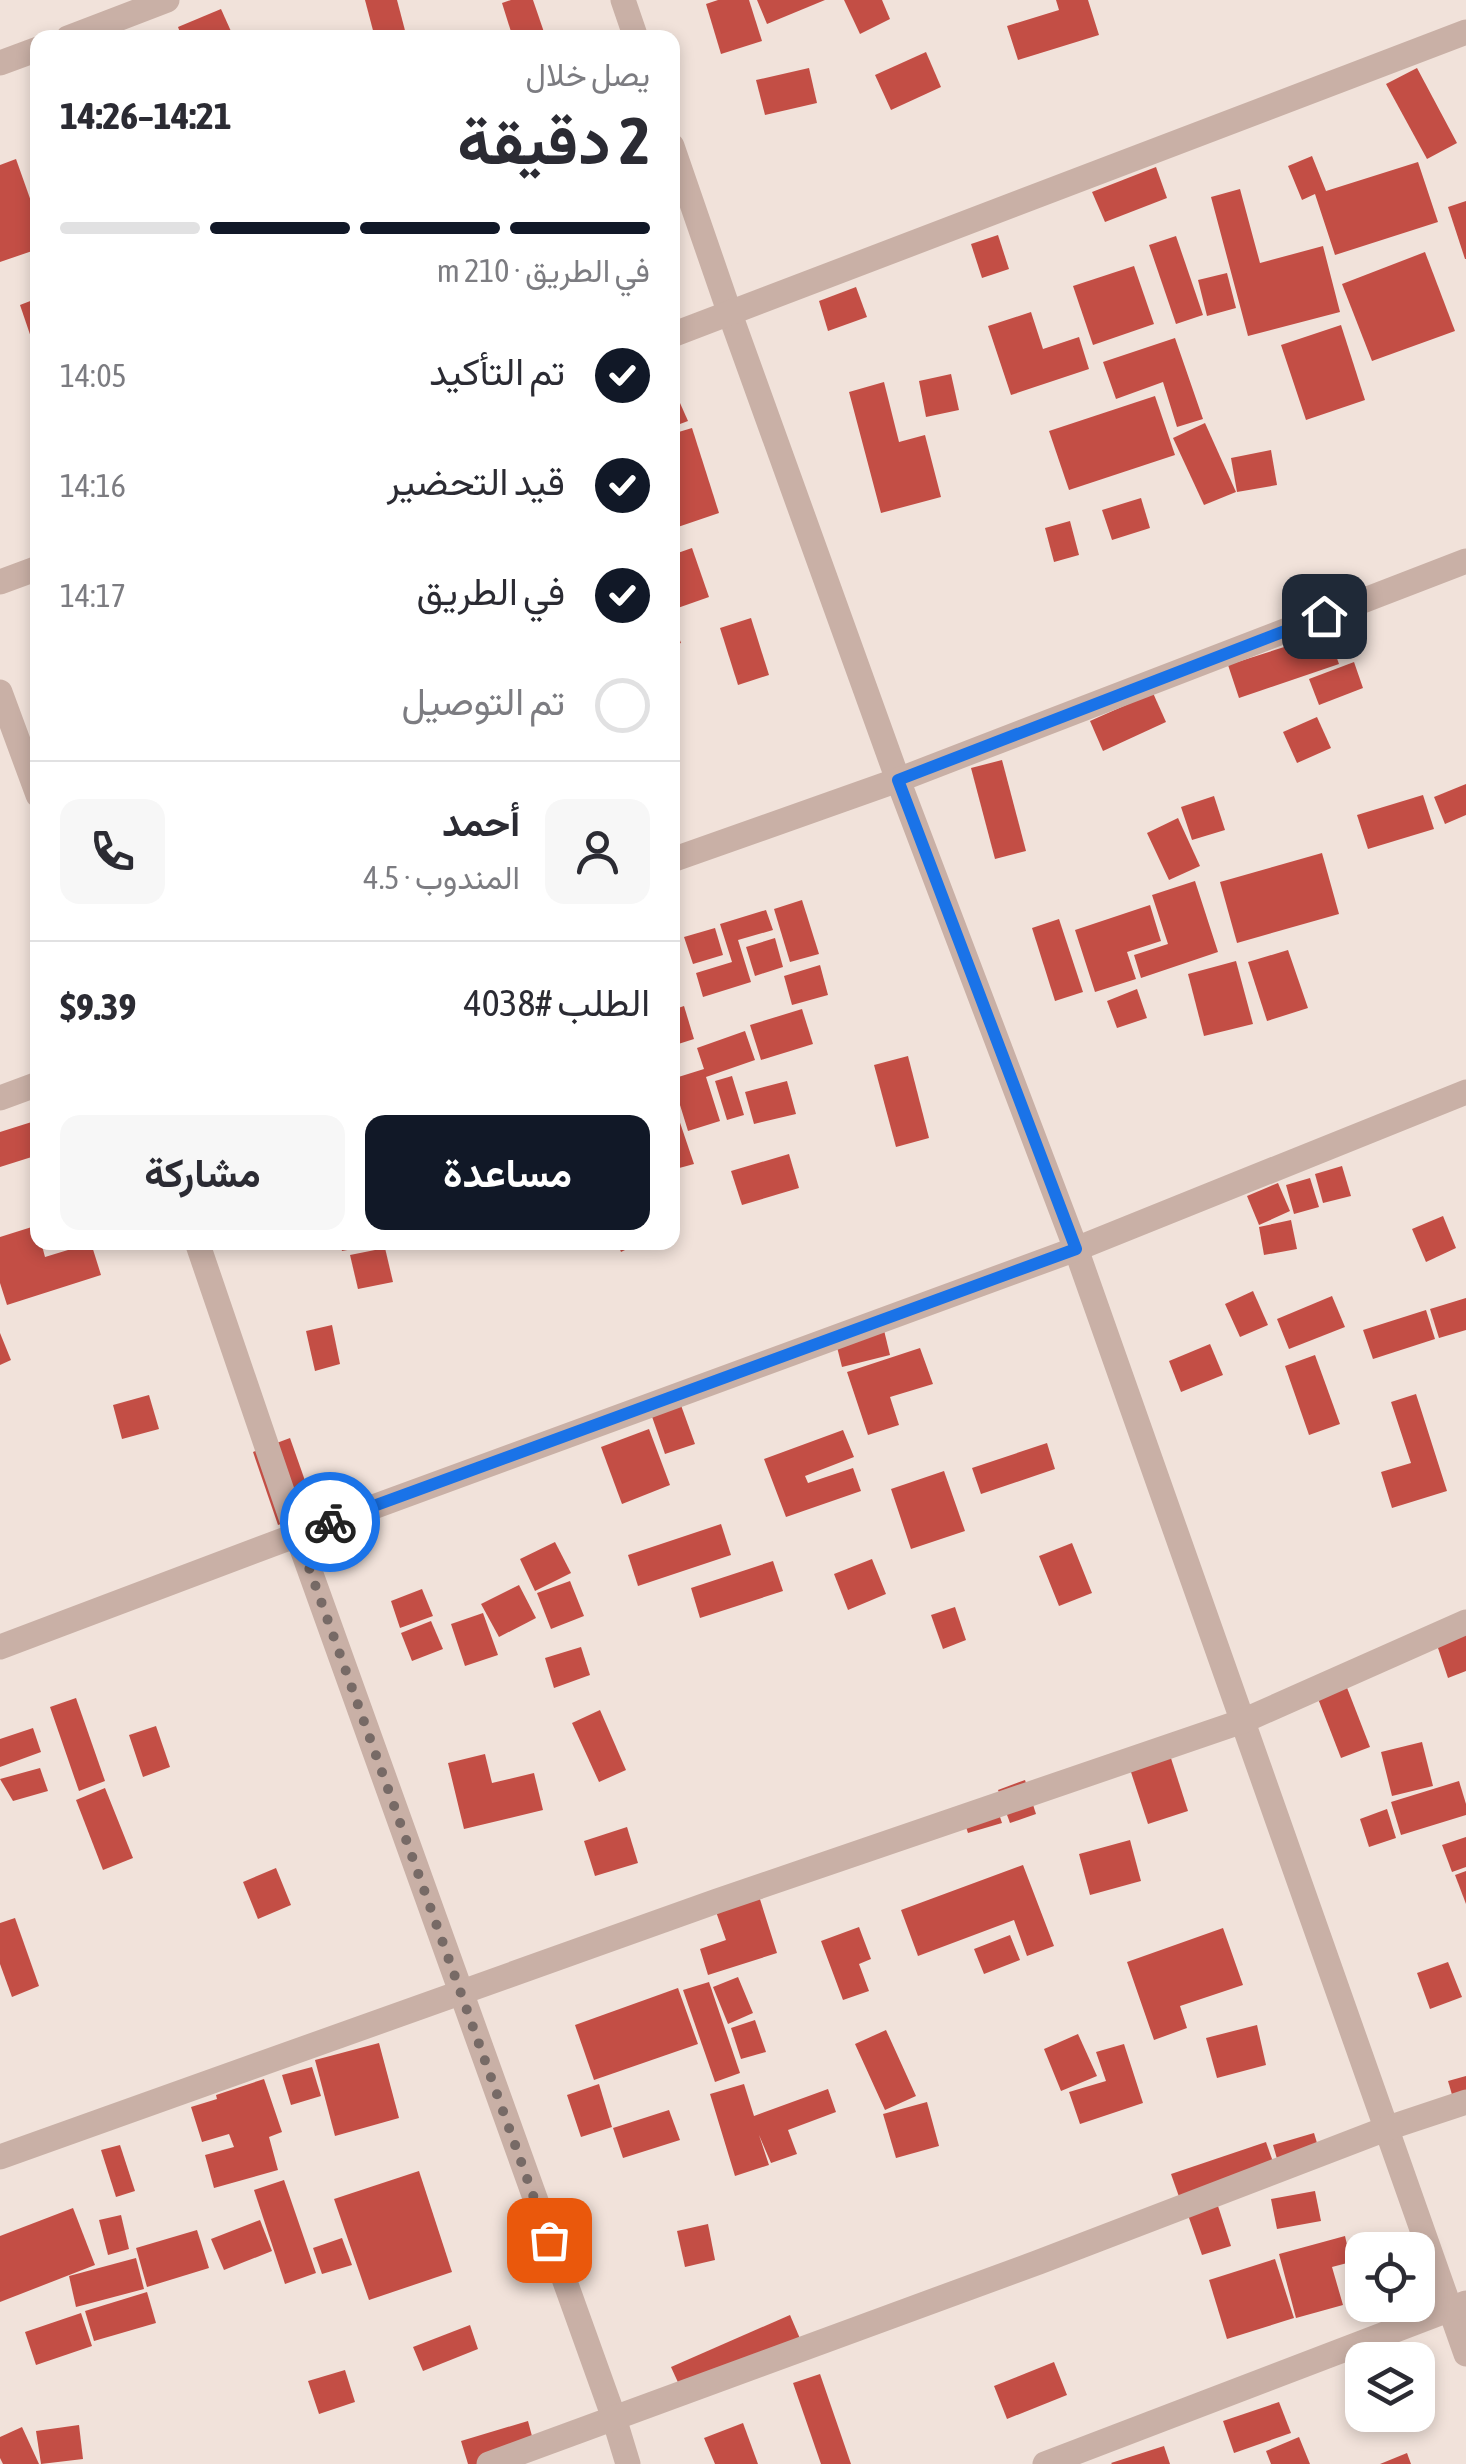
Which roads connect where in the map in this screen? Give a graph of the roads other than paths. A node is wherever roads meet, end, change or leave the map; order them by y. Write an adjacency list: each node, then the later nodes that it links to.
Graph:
1 (167, 0): 3 (street)
2 (623, 0): 4 (street)
3 (89, 30)
4 (633, 30)
5 (1466, 32): 9 (street)
6 (30, 52): 7 (street)
7 (0, 63)
8 (680, 169): 9 (street)
9 (730, 314): 10 (street); 16 (street)
10 (680, 332)
11 (1466, 561): 16 (street)
12 (30, 571): 13 (street)
13 (0, 582)
14 (0, 692): 15 (street)
15 (30, 773)
16 (898, 780): 17 (street); 21 (street)
17 (680, 857)
18 (30, 1087): 20 (street)
19 (1466, 1092): 21 (street)
20 (0, 1098)
21 (1076, 1249): 23 (street); 26 (street)
22 (200, 1250): 23 (street)
23 (297, 1534): 25 (street); 27 (street)
24 (1466, 1622): 26 (street)
25 (0, 1647)
26 (1243, 1722): 27 (street); 29 (street)
27 (459, 1992): 30 (street); 33 (street)
28 (1466, 2102): 29 (street)
29 (1388, 2128): 31 (street); 33 (street)
30 (0, 2157)
31 (1458, 2306): 32 (street); 36 (street)
32 (1466, 2354)
33 (614, 2418): 34 (street); 35 (street)
34 (489, 2464)
35 (628, 2464)
36 (1045, 2464)

